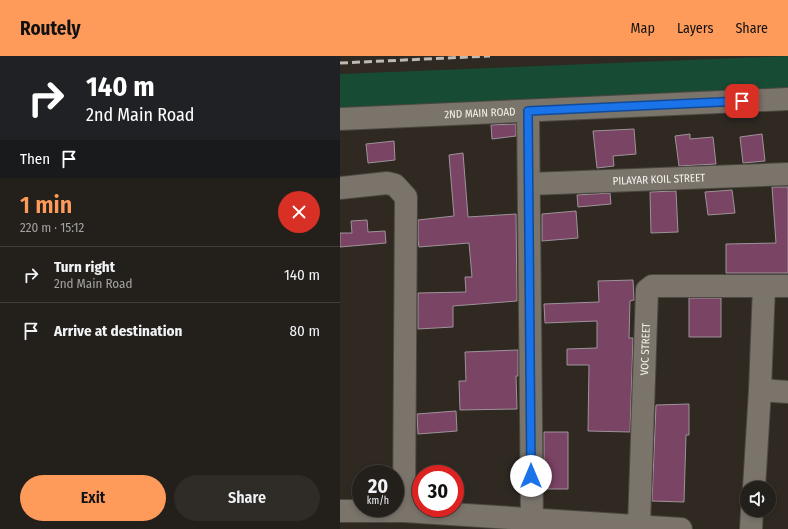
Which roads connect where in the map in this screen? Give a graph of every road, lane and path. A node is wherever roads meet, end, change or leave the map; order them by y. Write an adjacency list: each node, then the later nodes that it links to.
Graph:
1 (788, 99): 2 (street, 2ND MAIN ROAD)
2 (528, 111): 3 (street, 2ND MAIN ROAD); 5 (street)
3 (340, 119)
4 (788, 174): 5 (street, PILAYAR KOIL STREET)
5 (529, 184): 17 (street)
6 (340, 188): 11 (street)
7 (764, 286): 8 (street, VOC STREET); 9 (street); 19 (street, VOC STREET)
8 (788, 286)
9 (760, 390): 10 (street); 12 (street)
10 (788, 392)
11 (395, 465)
12 (754, 481)
13 (340, 511): 14 (street)
14 (352, 512)
15 (393, 517): 18 (street)
16 (752, 517): 21 (street)
17 (532, 521): 18 (street); 19 (street)
18 (510, 524)
19 (631, 527): 20 (street)
20 (681, 529)
21 (751, 529)

